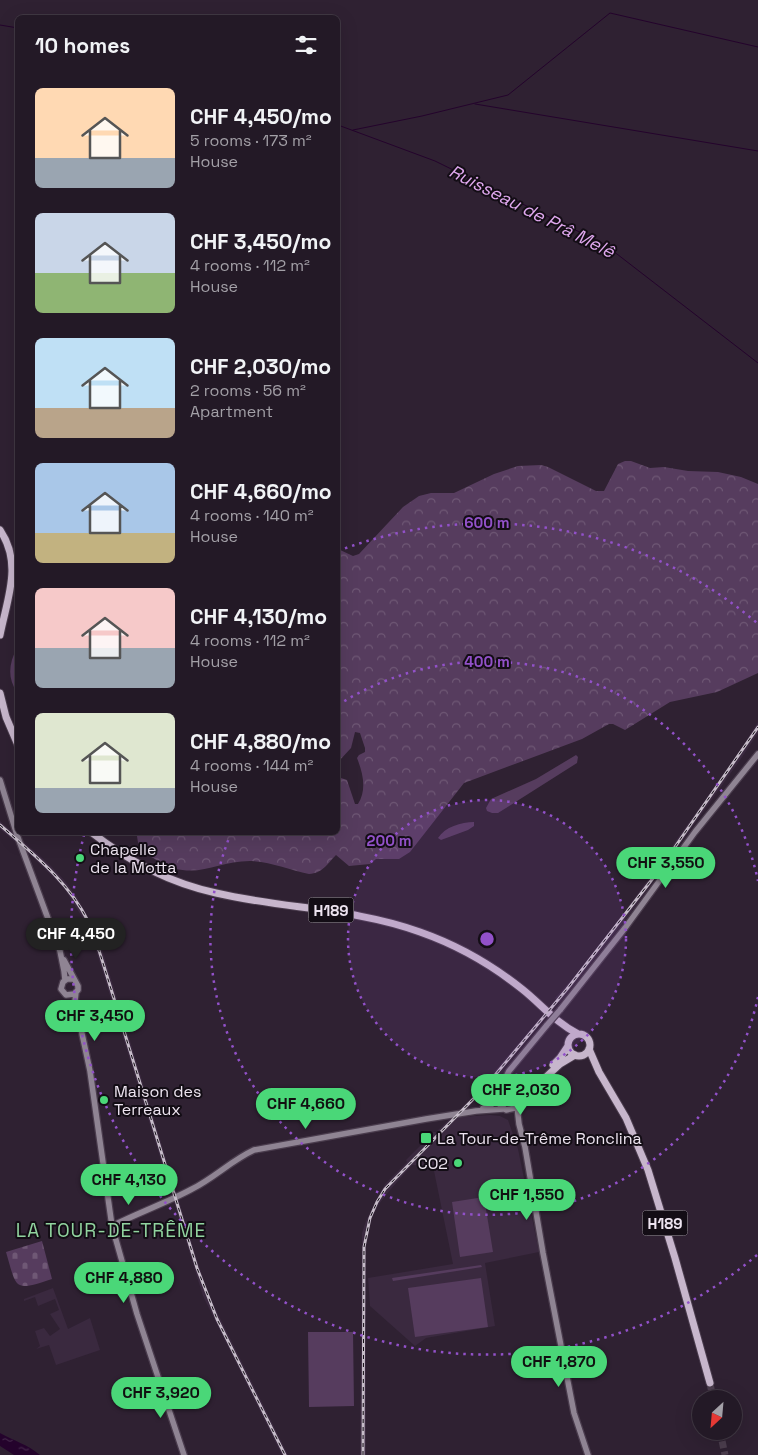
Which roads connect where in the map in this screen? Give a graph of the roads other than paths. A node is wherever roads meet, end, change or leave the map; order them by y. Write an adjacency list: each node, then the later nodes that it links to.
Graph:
1 (0, 530): 2 (highway)
2 (0, 635)
3 (0, 694): 4 (highway)
4 (15, 738)
5 (758, 754): 22 (street, bridge)
6 (0, 780): 7 (street)
7 (15, 827)
8 (17, 835): 10 (street)
9 (95, 835): 16 (highway, H189)
10 (60, 951): 11 (street); 12 (street)
11 (74, 979): 12 (street); 13 (street)
12 (64, 980): 14 (street)
13 (76, 992): 14 (street); 15 (street)
14 (66, 995): 15 (street)
15 (78, 1017): 29 (street)
16 (558, 1021): 17 (highway, H189); 18 (highway, H189)
17 (578, 1034): 18 (highway); 19 (highway)
18 (568, 1044): 20 (highway); 23 (highway)
19 (589, 1049): 20 (highway); 21 (highway, H189)
20 (578, 1056): 21 (highway, H189); 25 (highway)
21 (599, 1072): 30 (highway, H189)
22 (508, 1074): 23 (street); 24 (street)
23 (512, 1093): 24 (street); 25 (street)
24 (501, 1096): 26 (street); 27 (street)
25 (517, 1104): 26 (street); 28 (street)
26 (505, 1110): 27 (street); 28 (street)
27 (476, 1111): 29 (street)
28 (518, 1124): 32 (street)
29 (112, 1226): 31 (street)
30 (710, 1383)
31 (184, 1455)
32 (588, 1455)

